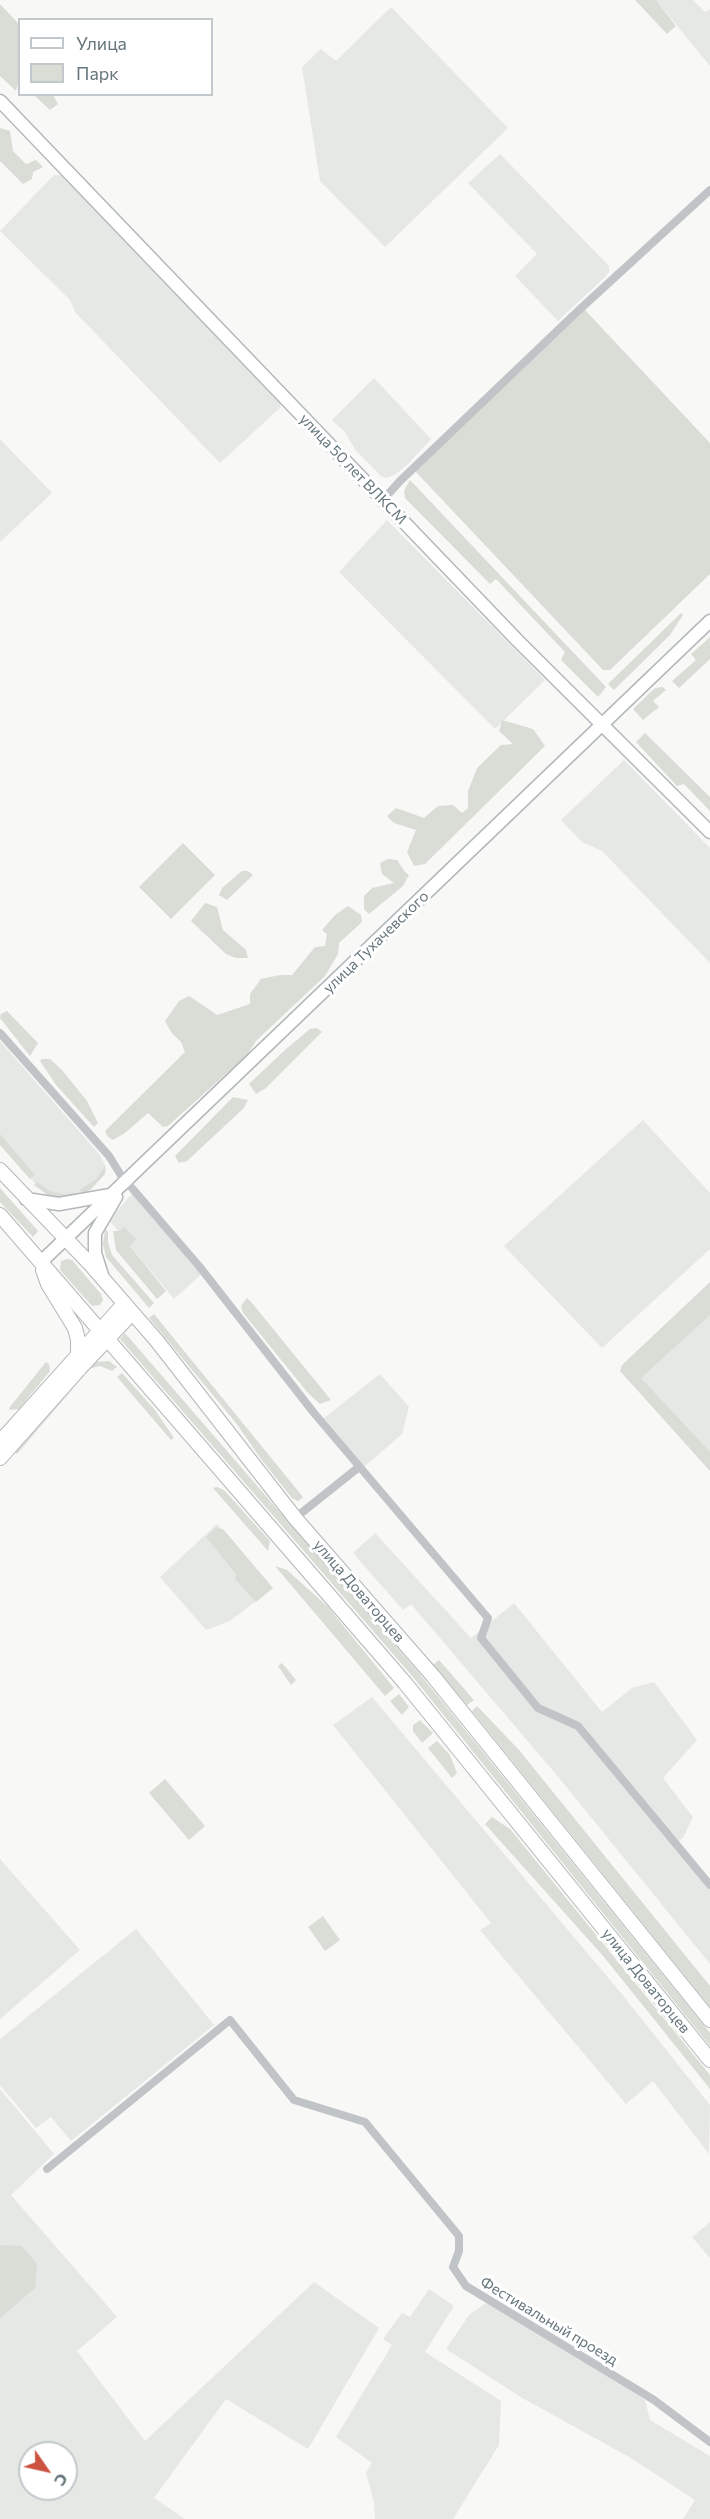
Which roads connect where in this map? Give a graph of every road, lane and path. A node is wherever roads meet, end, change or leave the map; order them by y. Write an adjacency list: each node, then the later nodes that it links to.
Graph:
1 (0, 101): 3 (street, улица 50 лет ВЛКСМ)
2 (710, 190): 3 (street)
3 (384, 500): 5 (street, улица 50 лет ВЛКСМ)
4 (710, 621): 5 (street, улица Тухачевского)
5 (603, 725): 6 (street, улица 50 лет ВЛКСМ); 9 (street, улица Тухачевского)
6 (710, 832)
7 (0, 1033): 9 (street)
8 (0, 1170): 10 (main road, улица Доваторцев)
9 (118, 1187): 10 (street); 12 (street, улица Тухачевского); 14 (street); 21 (street)
10 (26, 1199): 12 (main road, улица Доваторцев)
11 (0, 1215): 13 (main road, улица Доваторцев)
12 (65, 1239): 13 (street, улица Тухачевского); 14 (main road, улица Доваторцев)
13 (41, 1262): 16 (main road, улица Доваторцев); 17 (main road)
14 (105, 1281): 15 (main road, улица Доваторцев)
15 (128, 1308): 16 (main road); 22 (main road, улица Доваторцев)
16 (106, 1329): 17 (main road); 18 (main road, улица Доваторцев)
17 (82, 1357): 18 (main road); 19 (main road); 20 (main road)
18 (126, 1359): 25 (main road, улица Доваторцев)
19 (0, 1442)
20 (0, 1458)
21 (359, 1467): 22 (street); 23 (street)
22 (295, 1518): 24 (main road, улица Доваторцев)
23 (710, 1885)
24 (710, 2020)
25 (710, 2060)
26 (47, 2169): 27 (street, Фестивальный проезд)
27 (710, 2442)

